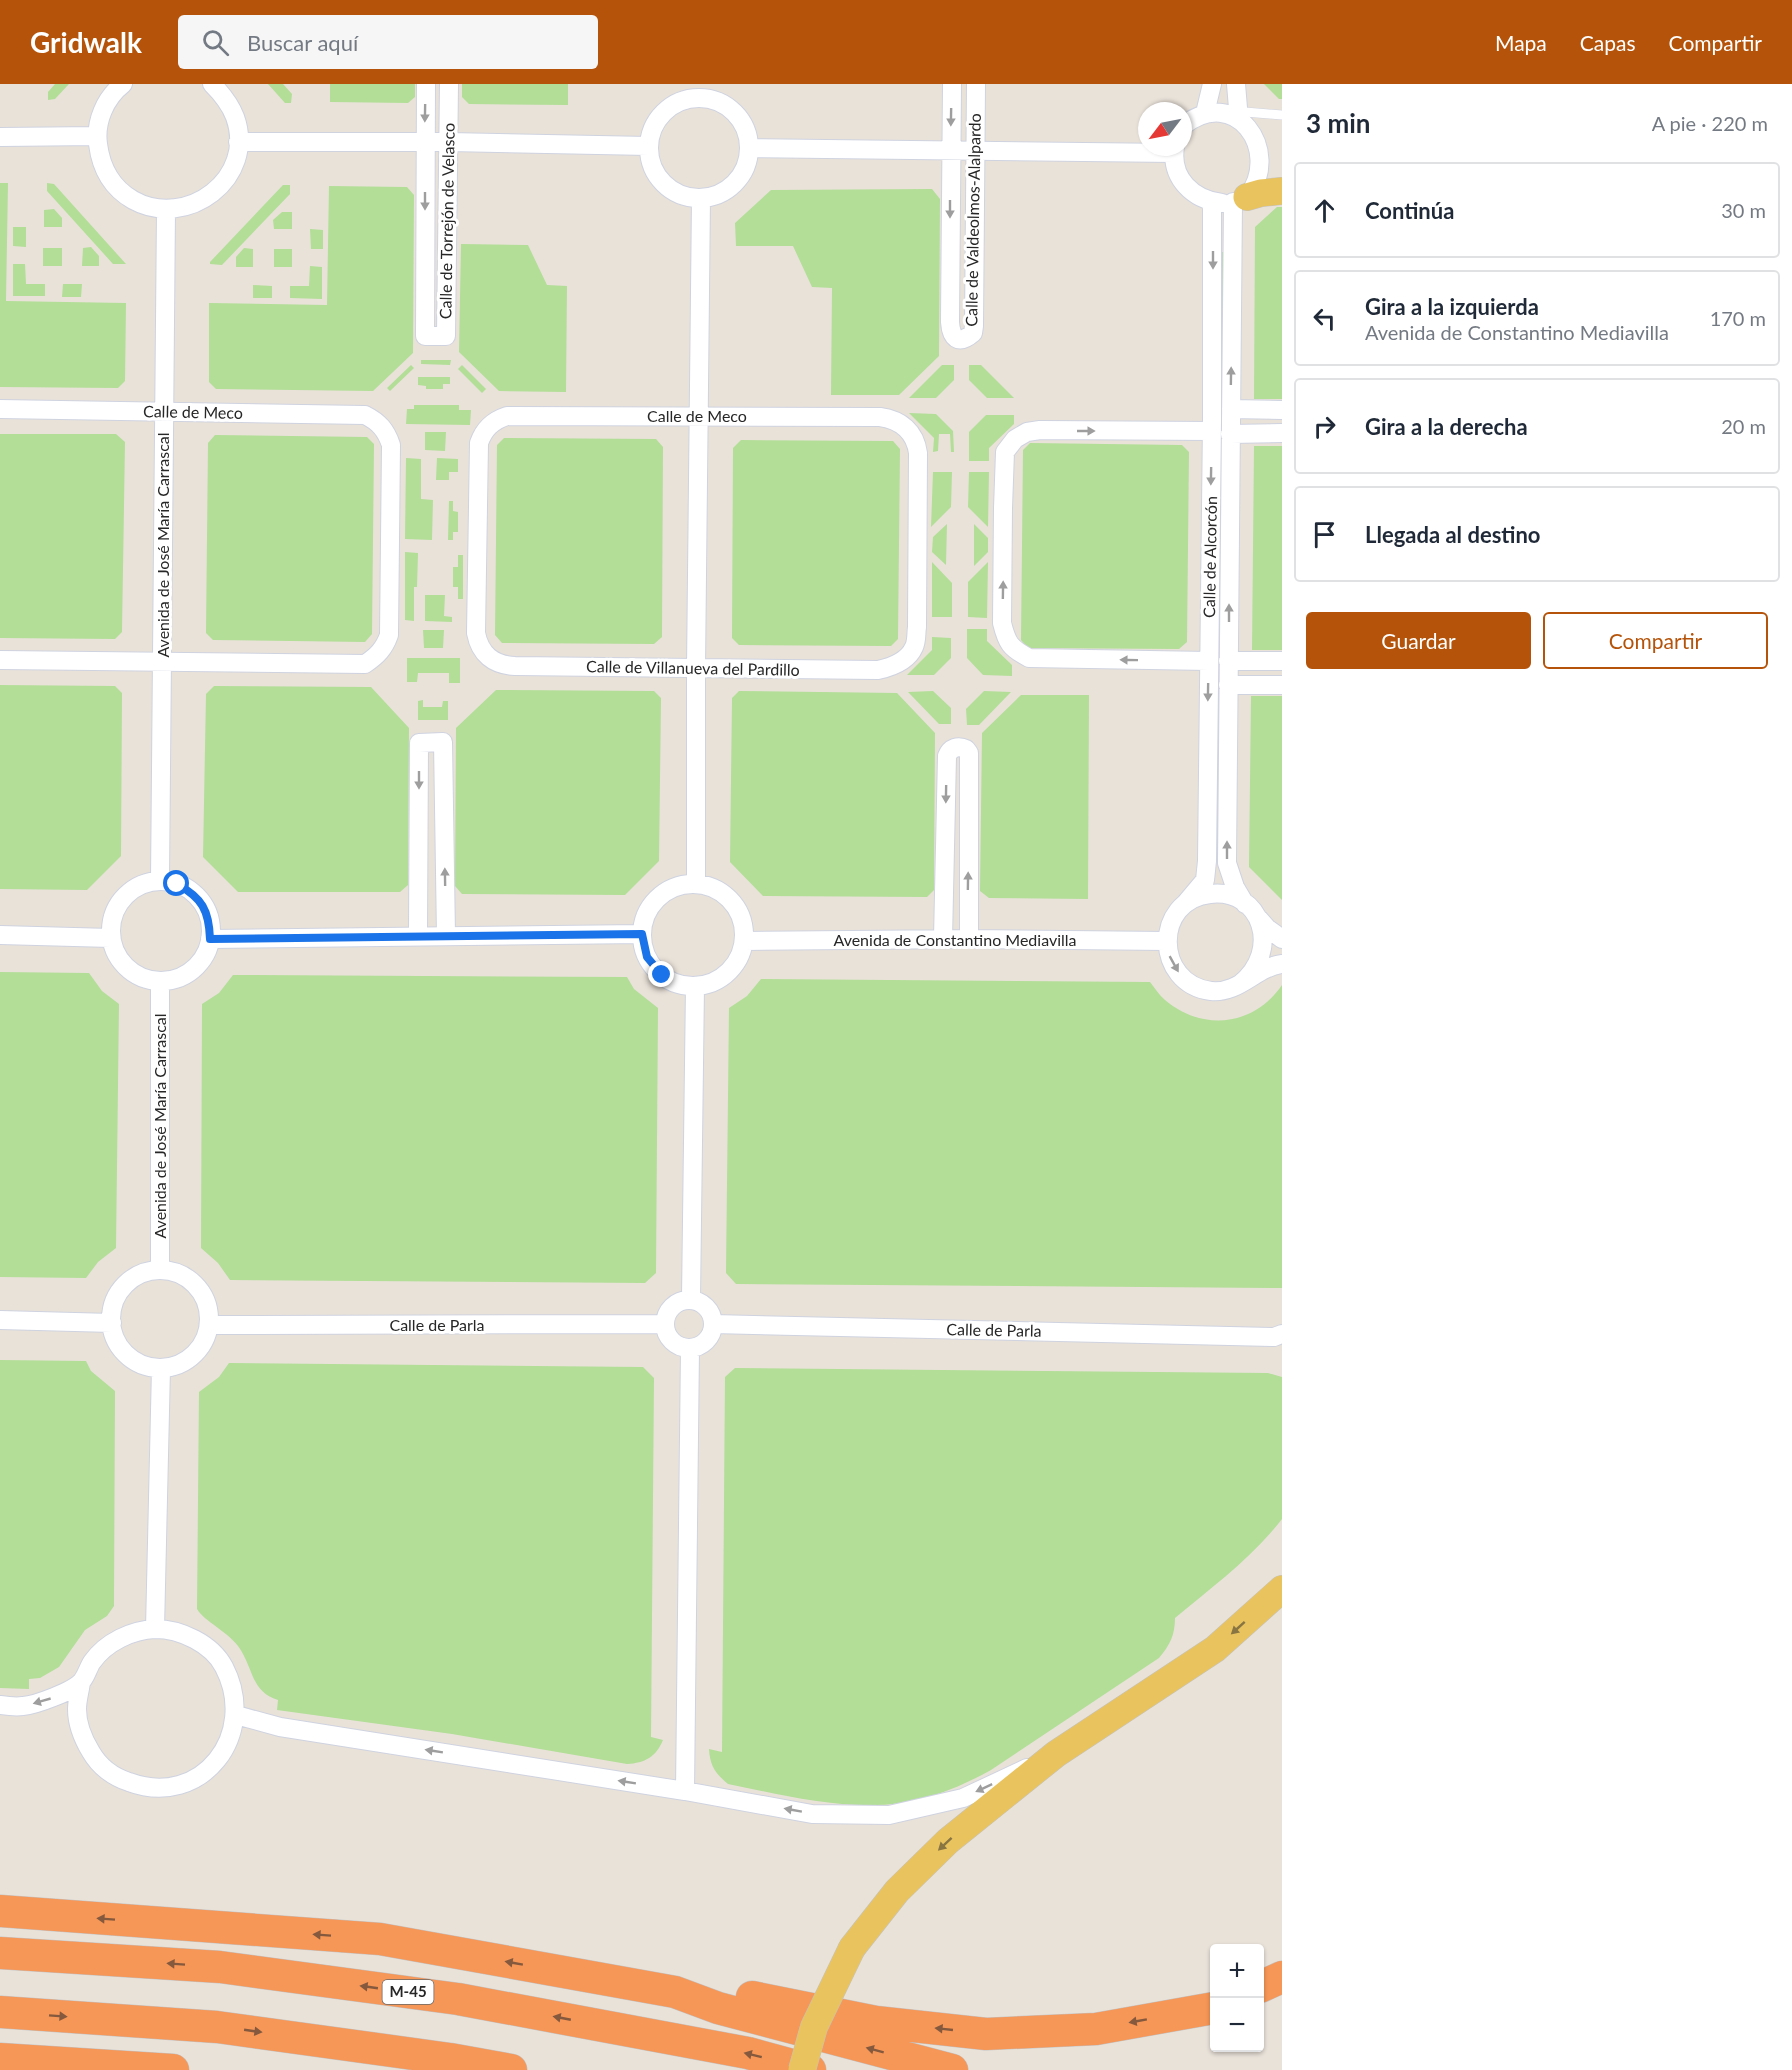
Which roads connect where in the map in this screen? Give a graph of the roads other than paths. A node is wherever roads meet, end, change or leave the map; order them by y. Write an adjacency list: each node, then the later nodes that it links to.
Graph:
1 (123, 84): 14 (street)
2 (212, 84): 16 (street)
3 (426, 84): 17 (street, Calle de Torrejón de Velasco, one-way to 17)
4 (449, 84): 18 (street, Calle de Torrejón de Velasco)
5 (952, 84): 23 (street, Calle de Valdeolmos-Alalpardo, one-way to 23)
6 (976, 84): 21 (street, Calle de Valdeolmos-Alalpardo)
7 (1212, 84): 10 (street)
8 (1236, 84): 11 (street)
9 (701, 91): 19 (street); 20 (street)
10 (1206, 109): 11 (street); 13 (street)
11 (1242, 110): 12 (lane); 25 (street)
12 (1282, 115)
13 (1192, 117)
14 (97, 136): 15 (street); 29 (street)
15 (0, 137)
16 (238, 142): 17 (street); 29 (street)
17 (425, 142): 18 (street); 18 (street, Calle de Torrejón de Velasco, one-way to 18)
18 (449, 142): 19 (street)
19 (649, 146): 26 (street)
20 (750, 148): 23 (street); 26 (street)
21 (975, 150): 22 (street); 23 (street); 23 (street, Calle de Valdeolmos-Alalpardo, one-way to 21)
22 (1138, 150)
23 (951, 151)
24 (1175, 156): 28 (street)
25 (1275, 178): 27 (main road)
26 (701, 198): 34 (street)
27 (1240, 199): 28 (street); 31 (street, Calle de Alcorcón, one-way to 27)
28 (1212, 202): 35 (street, Calle de Alcorcón, one-way to 35)
29 (166, 210): 33 (street, Avenida de José María Carrascal)
30 (0, 409): 33 (street, Calle de Meco)
31 (1231, 409): 32 (street); 36 (street, Calle de Alcorcón)
32 (1282, 410)
33 (164, 412): 44 (street, Avenida de José María Carrascal); 44 (street, Calle de Meco)
34 (699, 416): 38 (street, Calle de Meco); 40 (street, Calle de Meco); 45 (street)
35 (1212, 431): 41 (street, Calle de Alcorcón, one-way to 41); 41 (street, one-way to 35)
36 (1230, 434): 37 (street); 42 (street, Calle de Alcorcón, one-way to 36)
37 (1282, 434)
38 (484, 653): 45 (street, Calle de Villanueva del Pardillo)
39 (0, 660): 44 (street)
40 (903, 661): 45 (street, Calle de Villanueva del Pardillo)
41 (1209, 661): 50 (street, Calle de Alcorcón, one-way to 50)
42 (1228, 661): 43 (street); 46 (street, Calle de Alcorcón)
43 (1282, 661)
44 (162, 663): 48 (street, Avenida de José María Carrascal)
45 (696, 669): 49 (street)
46 (1228, 685): 47 (street); 51 (street, Calle de Alcorcón, one-way to 46)
47 (1282, 685)
48 (160, 881): 56 (street); 57 (street)
49 (696, 884): 52 (street); 61 (street)
50 (1184, 905): 51 (street); 62 (street)
51 (1251, 910): 60 (street); 65 (street)
52 (642, 934): 55 (street); 66 (street)
53 (0, 935): 56 (street)
54 (418, 935): 55 (street); 55 (street, one-way to 54); 57 (street)
55 (446, 936)
56 (111, 938): 64 (street)
57 (210, 939): 64 (street)
58 (943, 939): 59 (street, Avenida de Constantino Mediavilla); 59 (street, one-way to 58); 61 (street, Avenida de Constantino Mediavilla)
59 (969, 939): 62 (street, Avenida de Constantino Mediavilla)
60 (1282, 939)
61 (744, 941): 66 (street)
62 (1167, 941): 65 (street, one-way to 65)
63 (1282, 964): 65 (street)
64 (160, 982): 67 (street, Avenida de José María Carrascal)
65 (1240, 984)
66 (695, 986): 68 (street)
67 (160, 1270): 70 (street); 73 (street)
68 (691, 1299): 71 (street); 72 (street)
69 (0, 1320): 70 (street)
70 (112, 1323): 76 (street)
71 (664, 1324): 73 (street, Calle de Parla); 75 (street)
72 (713, 1324): 74 (street, Calle de Parla); 75 (street)
73 (209, 1325): 76 (street)
74 (1278, 1335)
75 (690, 1348): 83 (street)
76 (161, 1368): 78 (street)
77 (1282, 1589): 82 (main road, one-way to 82)
78 (155, 1629): 79 (street); 81 (street)
79 (81, 1682): 80 (street, one-way to 80); 81 (street)
80 (0, 1705)
81 (236, 1715): 83 (street, one-way to 81)
82 (1056, 1754): 83 (street, one-way to 83); 96 (main road, one-way to 96, bridge)
83 (685, 1791)
84 (0, 1911): 88 (highway, one-way to 84)
85 (0, 1953): 97 (highway, M-45, one-way to 85)
86 (1282, 1977): 87 (highway)
87 (1264, 1985)
88 (675, 1992): 91 (highway, one-way to 88); 98 (highway, one-way to 88)
89 (1282, 1996): 90 (highway)
90 (1264, 2000)
91 (1208, 2007)
92 (0, 2012): 95 (highway, one-way to 95)
93 (0, 2059): 94 (highway)
94 (173, 2070)
95 (511, 2070)
96 (802, 2070)
97 (810, 2070)
98 (952, 2070)

